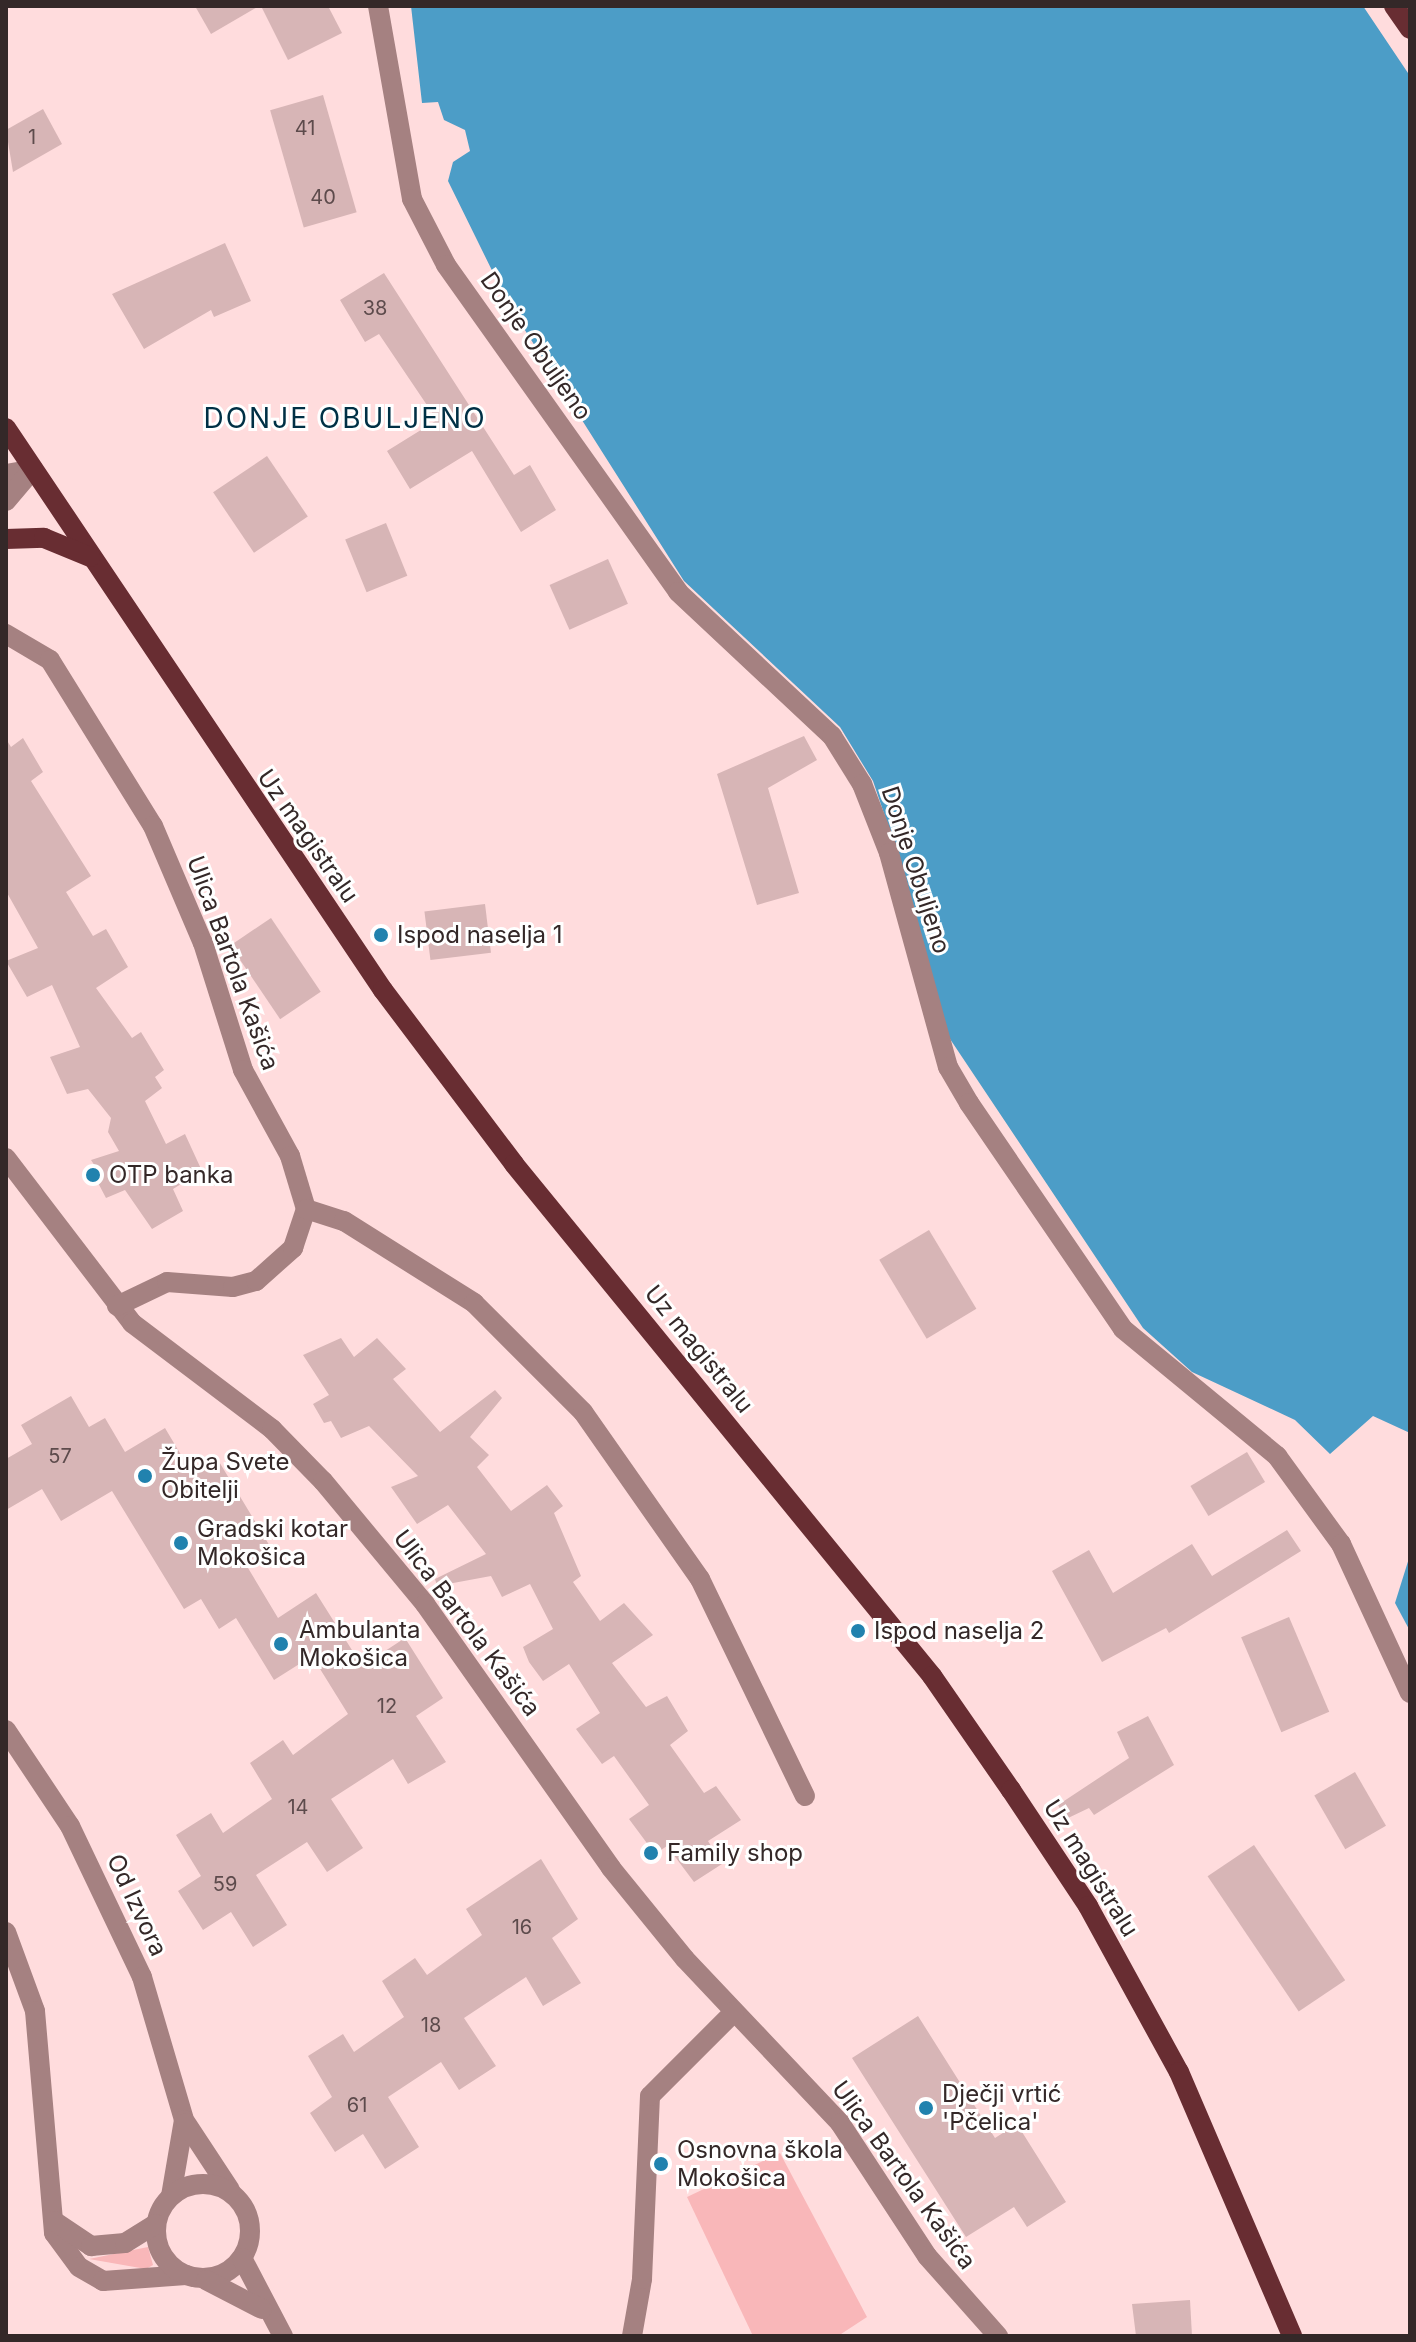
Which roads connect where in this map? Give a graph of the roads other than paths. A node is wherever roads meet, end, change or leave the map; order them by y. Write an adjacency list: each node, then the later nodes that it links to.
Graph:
1 (378, 6): 14 (street, Donje Obuljeno)
2 (1394, 6): 3 (main road)
3 (1410, 29)
4 (6, 428): 5 (main road, Uz magistralu)
5 (33, 469): 6 (street); 7 (street); 9 (main road, Uz magistralu)
6 (6, 474)
7 (6, 501)
8 (6, 539): 9 (main road)
9 (91, 558): 30 (main road, Uz magistralu)
10 (6, 634): 12 (street, Ulica Bartola Kašića)
11 (6, 1158): 13 (street, Ulica Bartola Kašića)
12 (306, 1209): 13 (street); 16 (street)
13 (117, 1306): 18 (street, Ulica Bartola Kašića)
14 (1410, 1693)
15 (6, 1730): 19 (street, Od Izvora)
16 (805, 1796)
17 (6, 1932): 22 (street)
18 (734, 2012): 28 (street); 29 (street, Ulica Bartola Kašića)
19 (184, 2120): 20 (street, Od Izvora); 21 (street, Od Izvora)
20 (235, 2195): 21 (street); 24 (street)
21 (171, 2196): 23 (street)
22 (49, 2215): 23 (street); 25 (street)
23 (156, 2224): 25 (street)
24 (242, 2258): 25 (street); 26 (street)
25 (194, 2277): 26 (street)
26 (268, 2314): 27 (street)
27 (283, 2336)
28 (632, 2336)
29 (998, 2336)
30 (1292, 2336)

